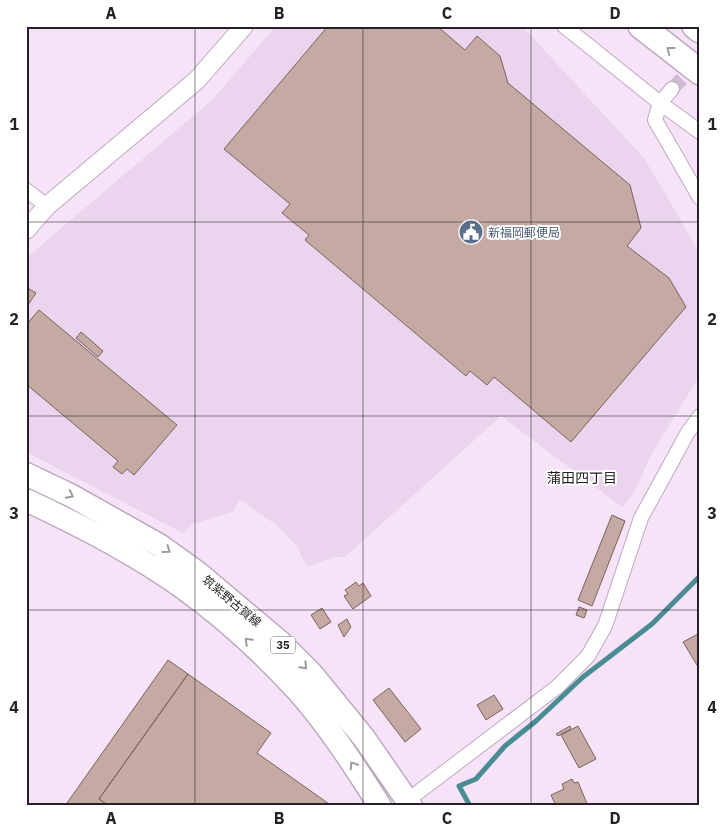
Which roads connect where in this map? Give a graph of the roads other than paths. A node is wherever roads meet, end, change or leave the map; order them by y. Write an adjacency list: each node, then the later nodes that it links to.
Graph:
1 (244, 26): 12 (street)
2 (564, 26): 8 (street)
3 (641, 26): 6 (highway, one-way to 3)
4 (695, 26): 5 (highway)
5 (700, 30)
6 (700, 72)
7 (672, 89): 8 (street)
8 (660, 103): 9 (street); 11 (street)
9 (700, 132)
10 (26, 190): 12 (street)
11 (700, 198)
12 (47, 206): 13 (street)
13 (26, 230)
14 (700, 416): 17 (street)
15 (26, 474): 17 (main road, 筑紫野古賀線 / 35, one-way to 17)
16 (26, 500): 18 (main road, 筑紫野古賀線 / 35, one-way to 16)
17 (407, 804)
18 (380, 806)

